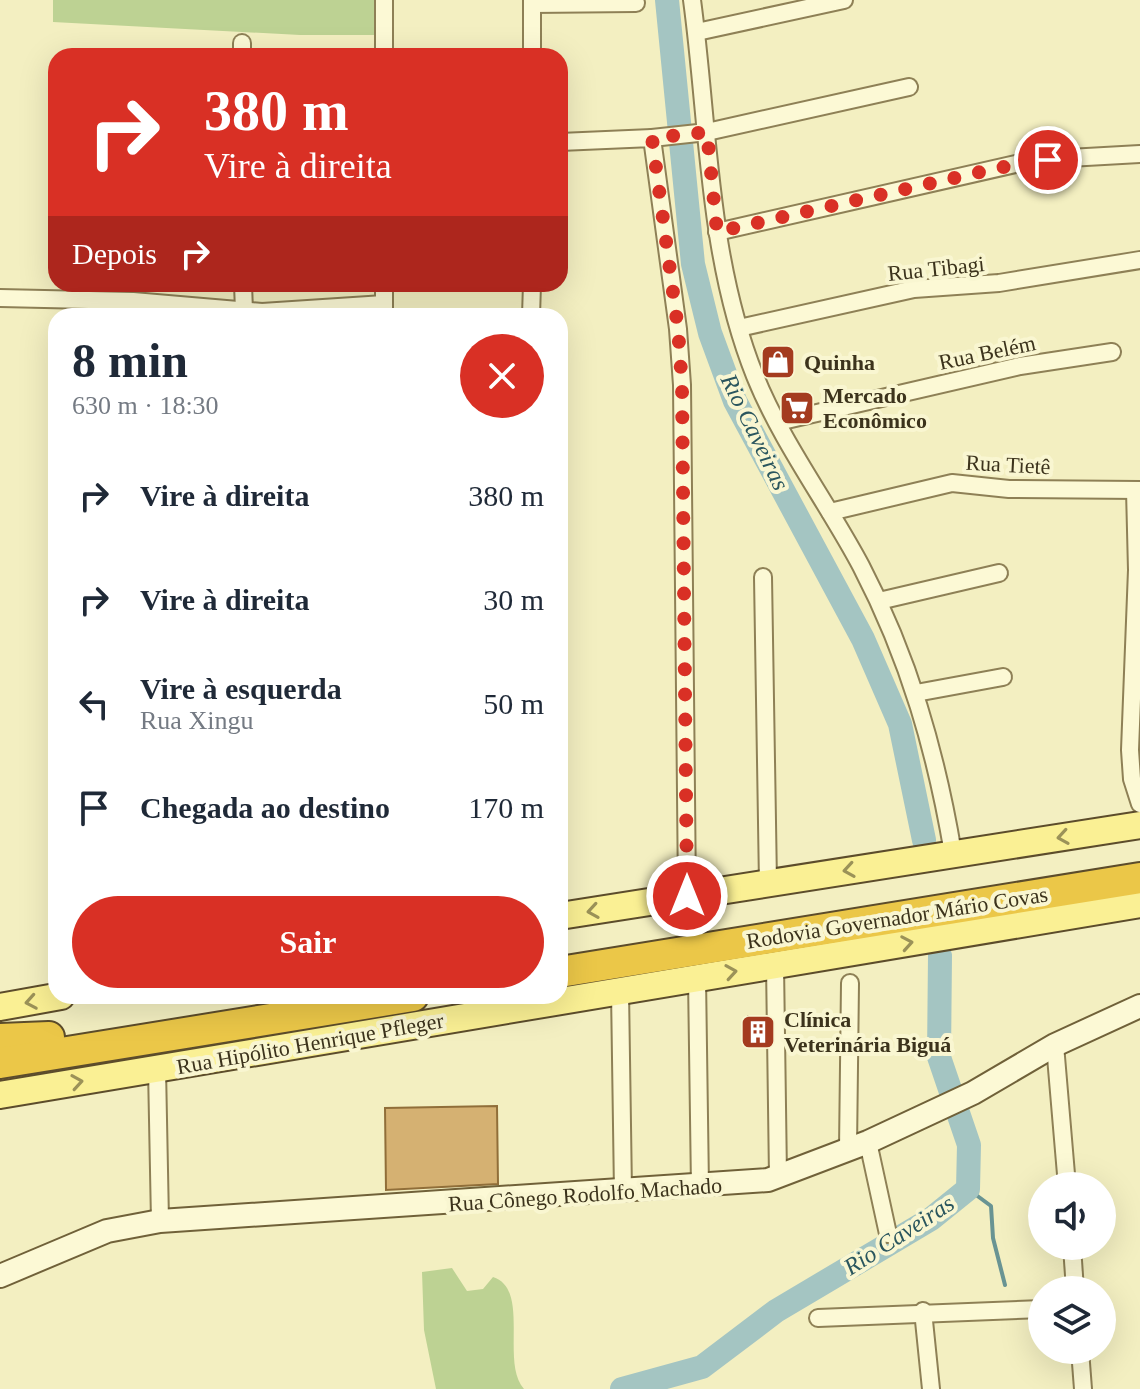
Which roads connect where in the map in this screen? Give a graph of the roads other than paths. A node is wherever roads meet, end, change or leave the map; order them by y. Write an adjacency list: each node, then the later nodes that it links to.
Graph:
1 (384, 0): 7 (street)
2 (692, 0): 6 (street)
3 (844, 0): 6 (street)
4 (532, 2): 5 (street); 8 (street)
5 (636, 3)
6 (697, 32): 10 (street)
7 (384, 48)
8 (532, 48)
9 (909, 87): 10 (street)
10 (699, 133): 11 (street); 14 (street)
11 (656, 138): 12 (street); 34 (street)
12 (568, 142)
13 (1140, 154): 14 (street)
14 (717, 232): 18 (street)
15 (1140, 260): 18 (street, Rua Tibagi)
16 (0, 298): 17 (street)
17 (121, 308)
18 (739, 328): 20 (street)
19 (1112, 352): 20 (street, Rua Belém)
20 (778, 422): 22 (street)
21 (1138, 490): 22 (street, Rua Tietê); 28 (street)
22 (830, 512): 25 (street)
23 (999, 573): 25 (street)
24 (763, 577): 33 (street)
25 (879, 601): 27 (street)
26 (1003, 677): 27 (street)
27 (916, 693): 30 (street)
28 (1140, 804)
29 (1140, 825): 30 (main road, one-way to 30)
30 (953, 853): 33 (main road, one-way to 33)
31 (1140, 860): 37 (highway, Rodovia Governador Mário Covas)
32 (1140, 878): 39 (highway, Rodovia Governador Mário Covas)
33 (768, 883): 34 (main road)
34 (687, 896): 36 (main road, one-way to 36)
35 (1140, 904): 38 (main road, Rua Hipólito Henrique Pfleger, one-way to 35)
36 (568, 915)
37 (568, 953)
38 (775, 965): 40 (main road, Rua Hipólito Henrique Pfleger, one-way to 38); 59 (street)
39 (568, 971)
40 (697, 978): 42 (main road, Rua Hipólito Henrique Pfleger); 60 (street)
41 (850, 983): 57 (street)
42 (620, 991): 44 (main road, Rua Hipólito Henrique Pfleger); 61 (street)
43 (48, 998): 49 (main road, one-way to 49)
44 (568, 1000)
45 (251, 1004): 51 (highway)
46 (364, 1004): 50 (highway)
47 (543, 1004): 54 (main road, Rua Hipólito Henrique Pfleger)
48 (1140, 1006): 52 (main road, Rua Cônego Rodolfo Machado)
49 (0, 1007)
50 (139, 1041): 53 (highway); 55 (highway)
51 (0, 1042)
52 (1055, 1045): 57 (main road, Rua Cônego Rodolfo Machado); 58 (street)
53 (0, 1063)
54 (157, 1069): 56 (main road, Rua Hipólito Henrique Pfleger, one-way to 54); 62 (street)
55 (0, 1077)
56 (0, 1095)
57 (858, 1145): 59 (main road, Rua Cônego Rodolfo Machado); 63 (street)
58 (1066, 1172)
59 (778, 1176): 60 (main road, Rua Cônego Rodolfo Machado)
60 (700, 1187): 61 (main road, Rua Cônego Rodolfo Machado)
61 (623, 1192): 62 (main road, Rua Cônego Rodolfo Machado)
62 (160, 1221): 64 (main road, Rua Cônego Rodolfo Machado)
63 (888, 1234)
64 (0, 1276)
65 (1028, 1309): 66 (street)
66 (923, 1311): 67 (street); 69 (street)
67 (818, 1318)
68 (1081, 1364): 70 (street)
69 (931, 1389)
70 (1083, 1389)

